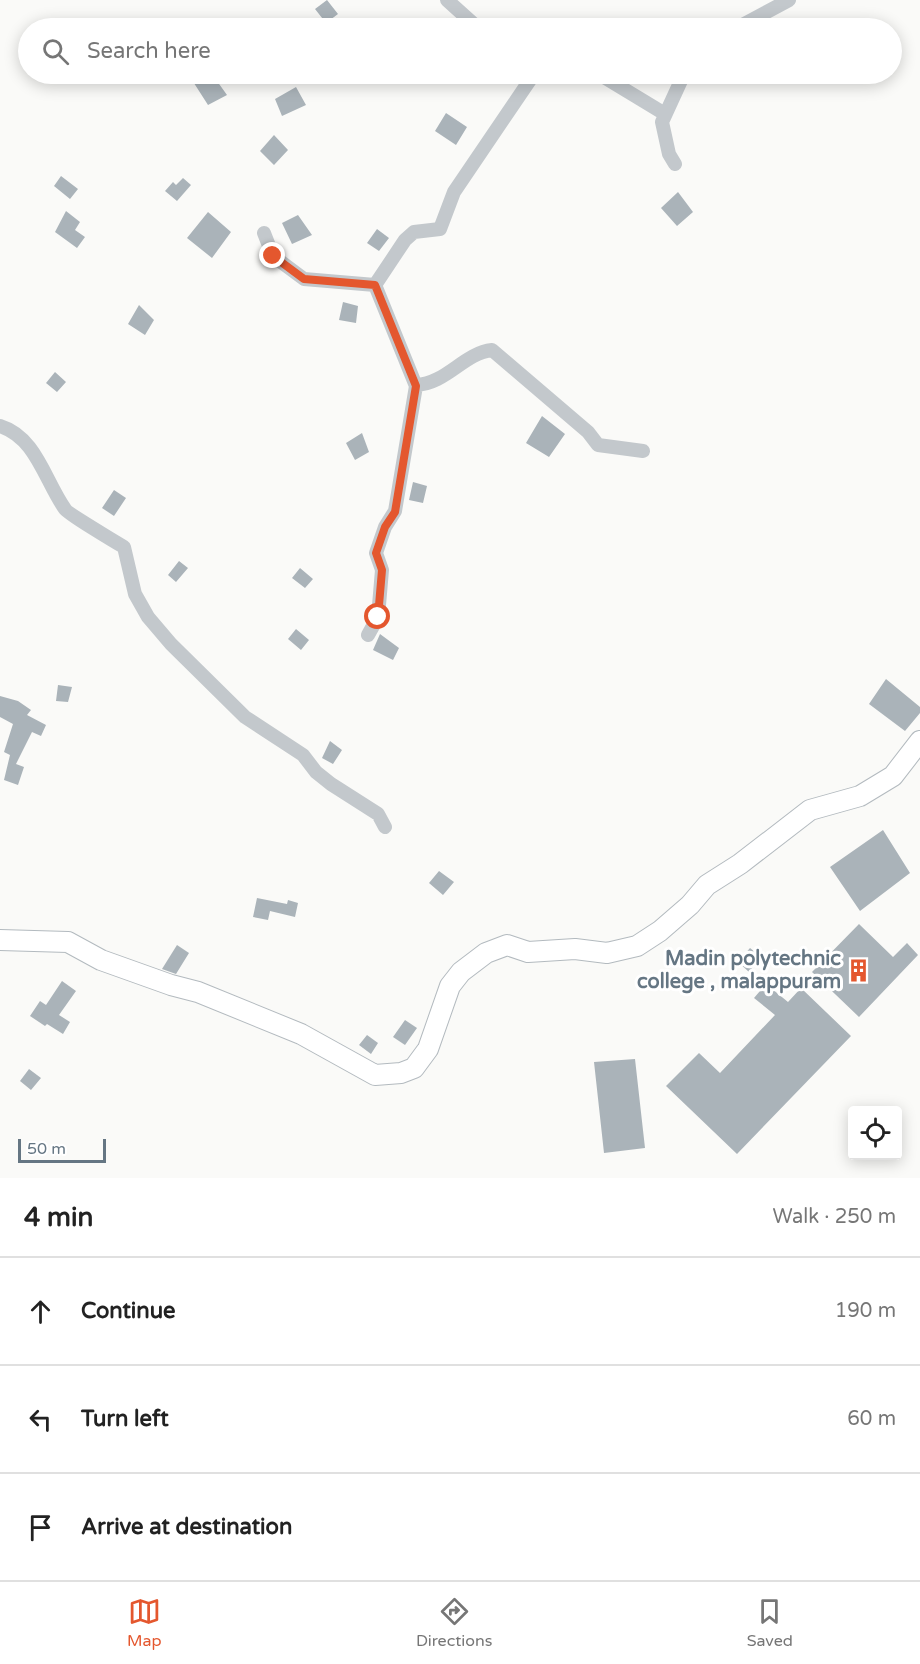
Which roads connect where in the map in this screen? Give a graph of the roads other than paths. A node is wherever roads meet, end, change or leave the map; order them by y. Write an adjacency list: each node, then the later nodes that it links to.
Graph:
1 (447, 0): 3 (street)
2 (789, 0): 4 (street)
3 (467, 18)
4 (756, 18)
5 (525, 84): 11 (street)
6 (616, 84): 8 (street)
7 (679, 84): 8 (street)
8 (665, 114): 9 (street)
9 (675, 164)
10 (264, 233): 11 (street)
11 (375, 285): 12 (street)
12 (416, 385): 14 (street); 15 (street)
13 (0, 426): 17 (street)
14 (643, 451)
15 (368, 635)
16 (920, 741): 18 (street)
17 (385, 826)
18 (0, 940)

